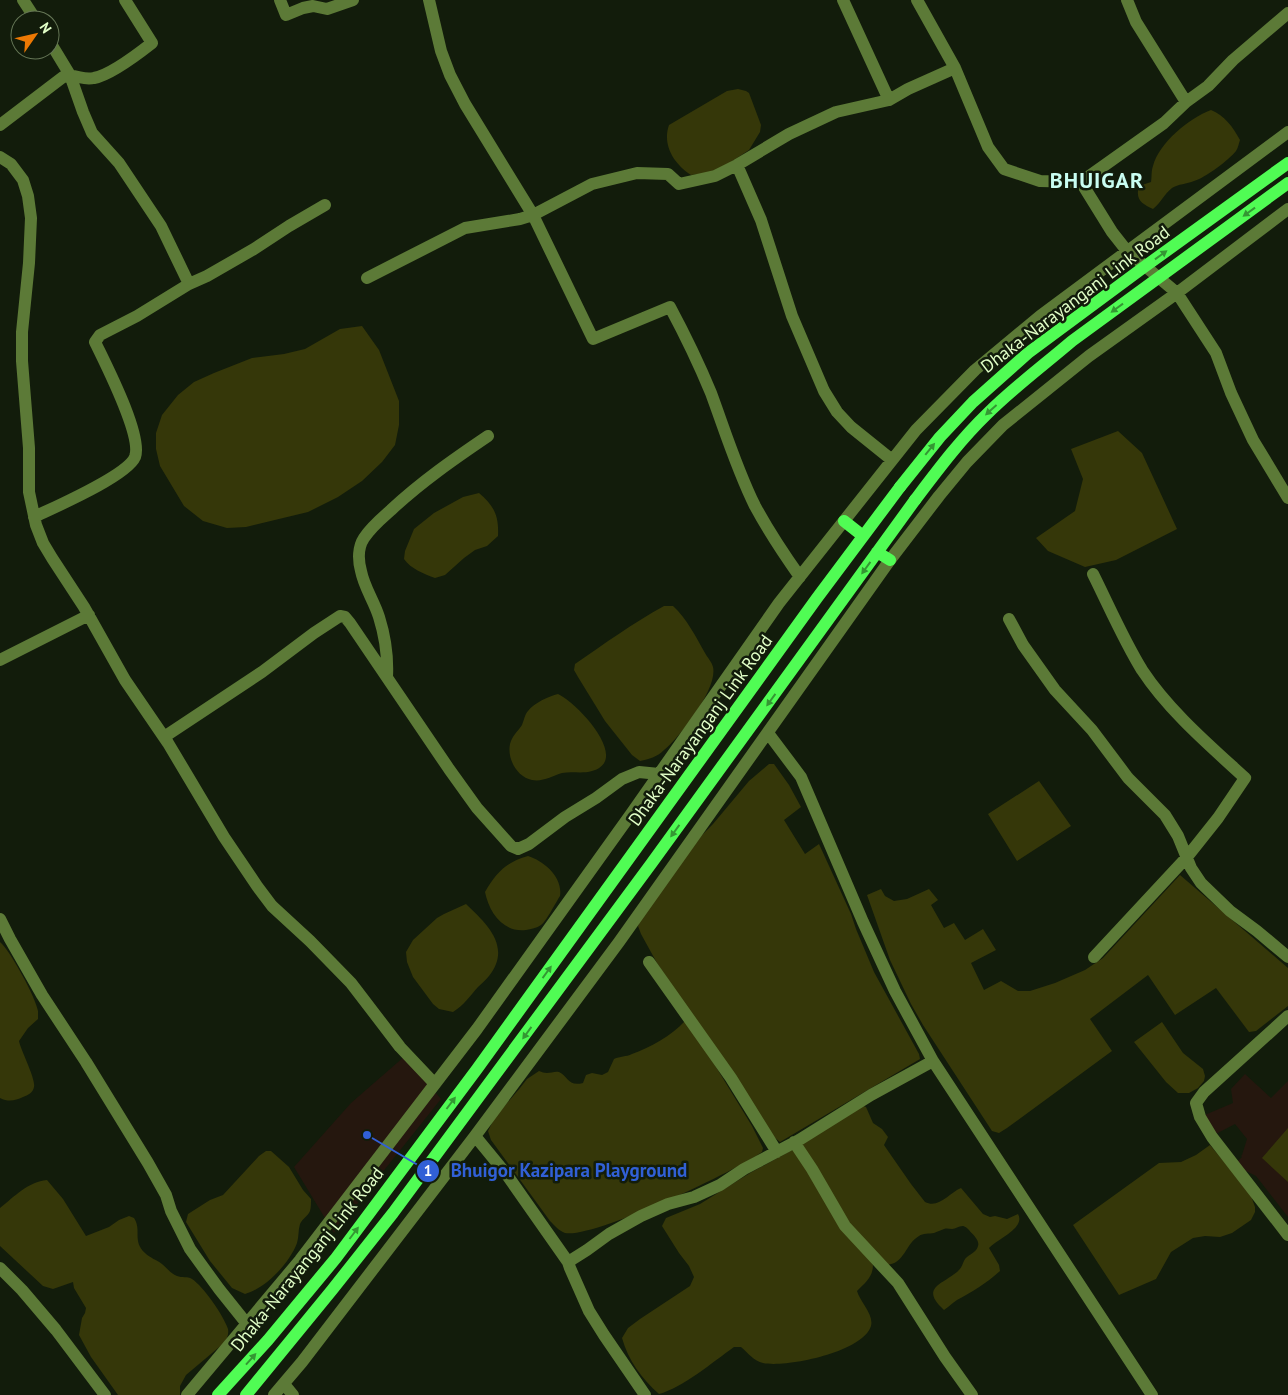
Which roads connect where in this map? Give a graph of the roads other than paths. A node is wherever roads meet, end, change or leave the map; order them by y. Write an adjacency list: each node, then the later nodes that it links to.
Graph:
1 (125, 0): 11 (street)
2 (280, 0): 3 (street)
3 (353, 0)
4 (429, 0): 23 (street)
5 (842, 0): 12 (street)
6 (917, 0): 10 (street)
7 (1127, 0): 13 (street)
8 (1288, 13): 13 (street)
9 (60, 58): 11 (street)
10 (955, 68): 12 (street); 19 (street)
11 (70, 75): 14 (street); 26 (street)
12 (889, 100): 18 (street)
13 (1186, 102): 19 (street)
14 (0, 125)
15 (1288, 132): 24 (street)
16 (0, 157): 31 (street)
17 (1288, 163): 33 (main road, Dhaka-Narayanganj Link Road, one-way to 17, bridge)
18 (736, 166): 23 (street); 29 (street)
19 (1081, 182): 24 (street)
20 (1288, 183): 34 (main road, Dhaka-Narayanganj Link Road, one-way to 34, bridge)
21 (325, 205): 26 (street)
22 (1288, 209): 27 (street)
23 (533, 215): 25 (street); 37 (street)
24 (1127, 251): 27 (street); 29 (street)
25 (367, 278)
26 (189, 284): 31 (street)
27 (1177, 293): 30 (street); 35 (street)
28 (488, 436): 41 (street)
29 (892, 460): 32 (street)
30 (1288, 498)
31 (34, 517): 38 (street)
32 (844, 521): 33 (main road); 37 (street)
33 (862, 536): 63 (main road, Dhaka-Narayanganj Link Road, one-way to 33)
34 (878, 552): 35 (main road); 64 (main road, Dhaka-Narayanganj Link Road, one-way to 64)
35 (890, 560): 42 (street)
36 (1094, 574): 45 (street)
37 (800, 577): 44 (street)
38 (89, 615): 40 (street); 43 (street)
39 (1009, 619): 45 (street)
40 (0, 660)
41 (387, 677): 43 (street); 44 (street)
42 (768, 733): 51 (street); 53 (street)
43 (164, 737): 52 (street)
44 (659, 774): 52 (street)
45 (1187, 857): 47 (street); 48 (street)
46 (0, 919): 59 (street)
47 (1094, 957)
48 (1288, 958)
49 (649, 962): 55 (street)
50 (1288, 1016): 56 (street)
51 (933, 1061): 54 (street); 69 (street)
52 (435, 1084): 59 (street)
53 (475, 1136): 57 (street); 60 (street)
54 (794, 1142): 55 (street); 68 (street)
55 (777, 1152): 57 (street)
56 (1288, 1235)
57 (568, 1262): 67 (street)
58 (0, 1268): 61 (street)
59 (247, 1324): 62 (street)
60 (284, 1384): 65 (street); 66 (street)
61 (105, 1395)
62 (187, 1395)
63 (218, 1395)
64 (246, 1395)
65 (274, 1395)
66 (293, 1395)
67 (645, 1395)
68 (972, 1395)
69 (1152, 1395)

